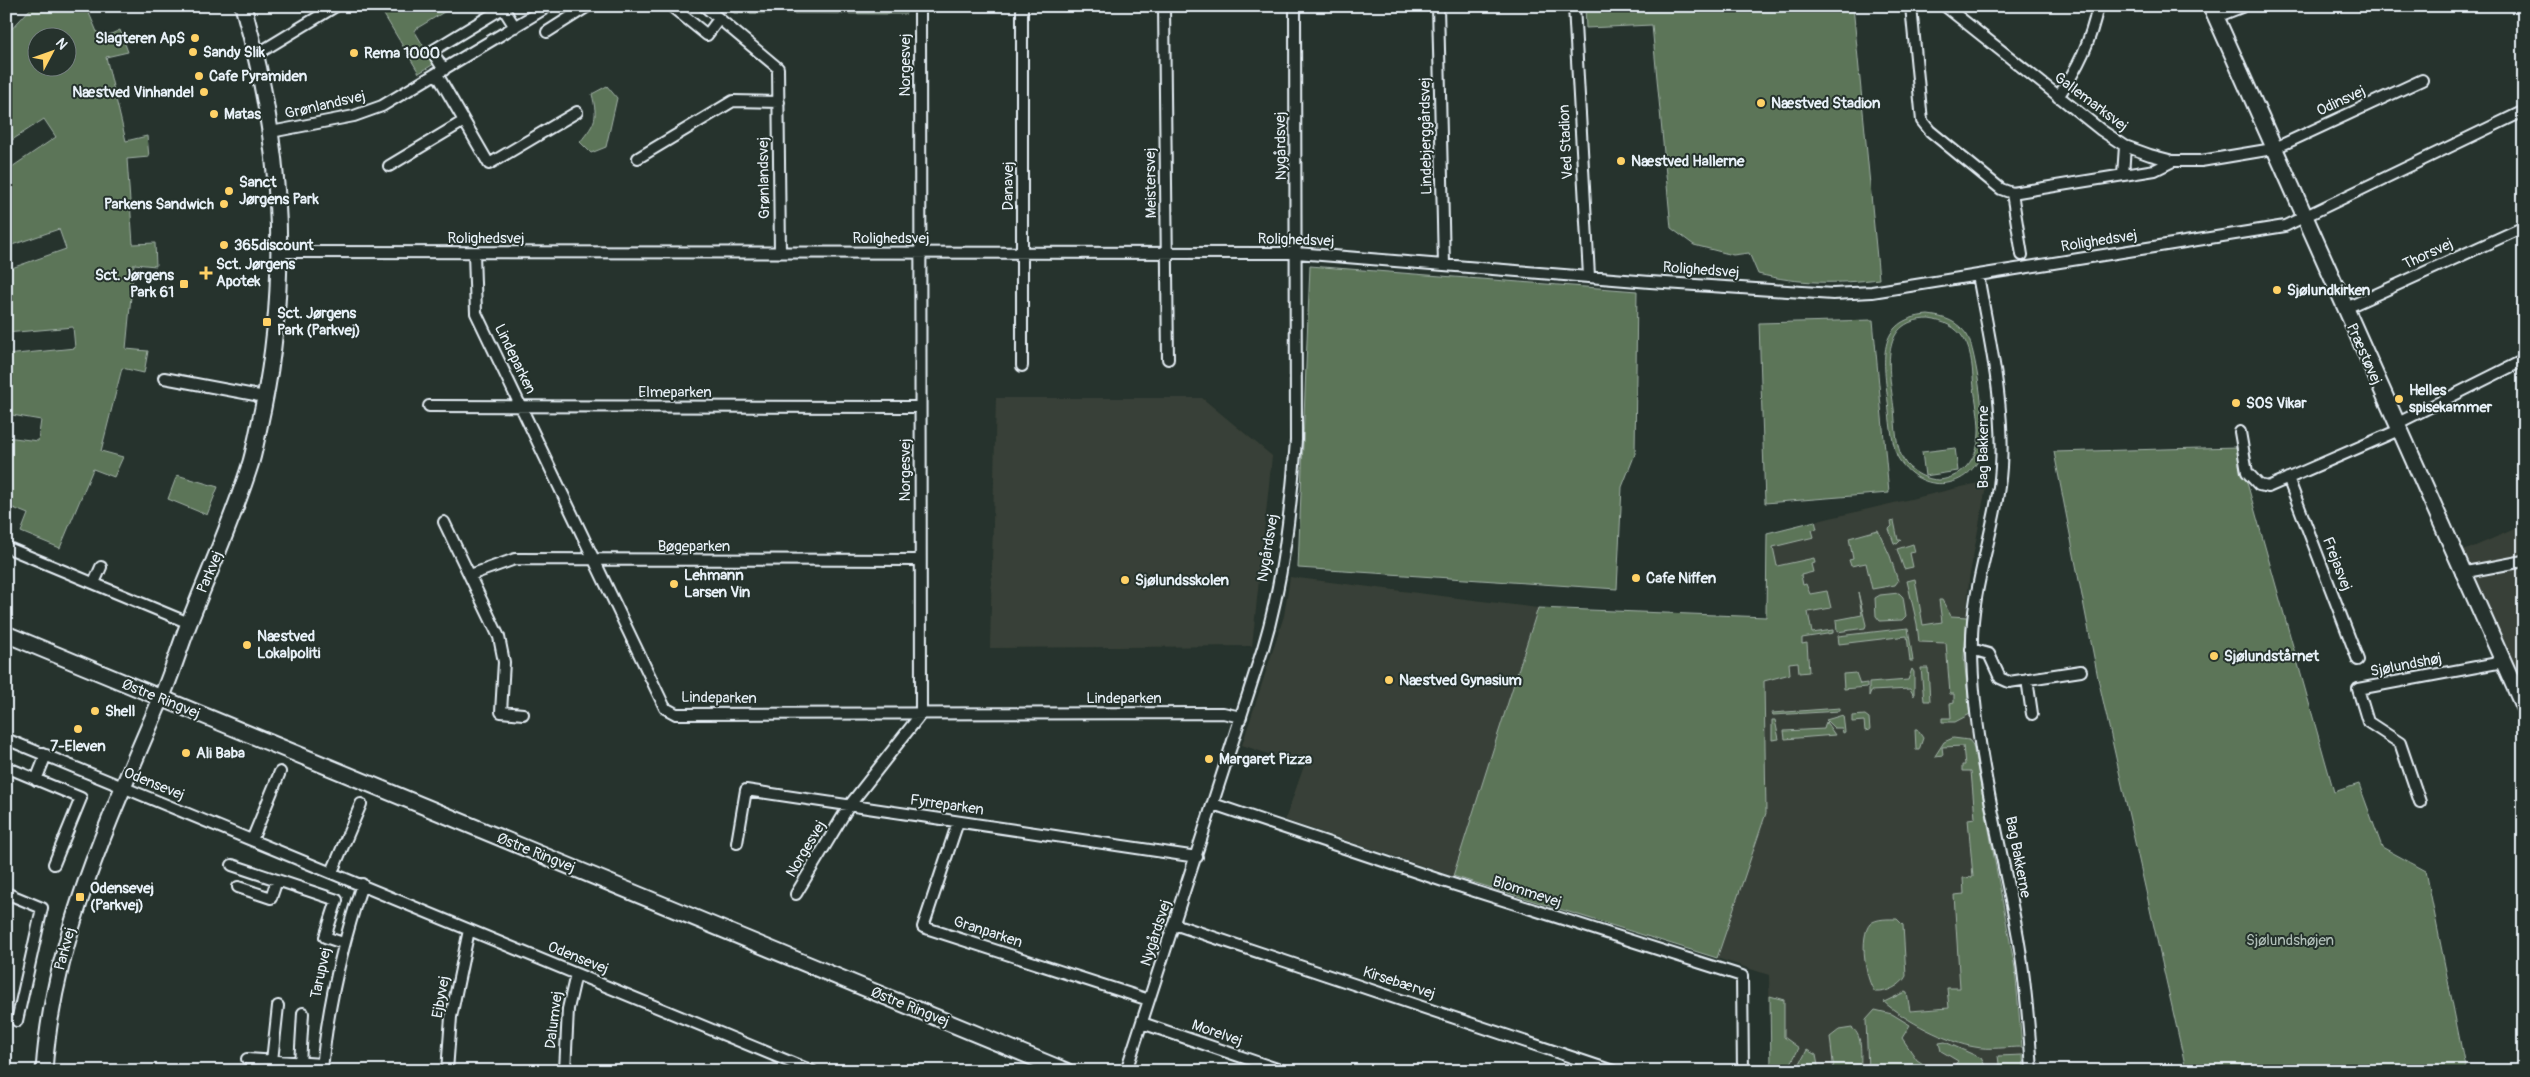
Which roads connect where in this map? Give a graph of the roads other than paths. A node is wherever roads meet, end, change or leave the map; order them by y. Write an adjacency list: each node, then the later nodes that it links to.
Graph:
1 (243, 6): 22 (street, Parkvej)
2 (336, 6): 22 (street)
3 (549, 6): 17 (street, Grønlandsvej)
4 (588, 6): 21 (street)
5 (671, 6): 19 (street)
6 (704, 6): 19 (street, Grønlandsvej)
7 (920, 6): 41 (street, Norgesvej)
8 (1022, 6): 43 (street, Danavej)
9 (1164, 6): 44 (street, Meistersvej)
10 (1295, 6): 46 (street, Nygårdsvej)
11 (1438, 6): 48 (street, Lindebjerggårdsvej)
12 (1574, 6): 50 (street, Ved Stadion)
13 (1911, 6): 37 (street)
14 (1945, 6): 25 (street, Gallemarksvej)
15 (2098, 6): 25 (street)
16 (2244, 6): 18 (street, Præstøvej)
17 (532, 11): 20 (street, Grønlandsvej)
18 (2213, 12): 32 (street, Præstøvej)
19 (719, 19): 26 (street, Grønlandsvej)
20 (514, 27): 23 (street, Grønlandsvej); 23 (street)
21 (547, 32)
22 (257, 54): 30 (street, Parkvej)
23 (440, 72): 29 (street); 30 (street, Grønlandsvej)
24 (2422, 80): 32 (street, Odinsvej)
25 (2058, 97): 31 (street, Gallemarksvej)
26 (778, 102): 33 (street); 42 (street, Grønlandsvej)
27 (2524, 111): 38 (street)
28 (577, 112): 29 (street)
29 (464, 121): 35 (street)
30 (271, 132): 40 (street, Parkvej)
31 (2125, 146): 34 (street, Gallemarksvej); 36 (street)
32 (2272, 148): 34 (street, Gallemarksvej); 38 (street, Præstøvej)
33 (638, 158)
34 (2172, 161): 36 (street)
35 (389, 166)
36 (2124, 175): 37 (street)
37 (2012, 192): 47 (street)
38 (2303, 218): 49 (street, Rolighedsvej); 51 (street, Præstøvej)
39 (2524, 227): 51 (street, Thorsvej)
40 (280, 252): 45 (street, Rolighedsvej); 56 (street, Parkvej)
41 (920, 252): 42 (street, Rolighedsvej); 43 (street, Rolighedsvej); 59 (street, Norgesvej)
42 (780, 253): 45 (street, Rolighedsvej)
43 (1023, 253): 44 (street, Rolighedsvej); 54 (street, Danavej)
44 (1166, 253): 46 (street, Rolighedsvej); 52 (street, Meistersvej)
45 (474, 254): 58 (street, Lindeparken)
46 (1297, 254): 48 (street, Rolighedsvej); 84 (street, Nygårdsvej)
47 (2022, 254)
48 (1444, 264): 50 (street, Rolighedsvej)
49 (1978, 274): 50 (street, Rolighedsvej); 74 (street, Bag Bakkerne)
50 (1588, 276)
51 (2344, 309): 60 (street, Præstøvej)
52 (1168, 359)
53 (2524, 360): 60 (street)
54 (1022, 366)
55 (164, 378): 56 (street)
56 (265, 397): 72 (street, Parkvej)
57 (429, 406): 58 (street, Elmeparken)
58 (521, 407): 59 (street, Elmeparken); 66 (street, Lindeparken)
59 (920, 407): 65 (street, Norgesvej)
60 (2398, 427): 62 (street); 69 (street, Præstøvej)
61 (2240, 432): 62 (street)
62 (2288, 478): 75 (street, Frejasvej)
63 (444, 522): 70 (street)
64 (6, 547): 71 (street)
65 (920, 560): 66 (street, Bøgeparken); 82 (street, Norgesvej)
66 (595, 561): 70 (street, Bøgeparken); 82 (street, Lindeparken)
67 (2524, 561): 69 (street)
68 (101, 567): 71 (street)
69 (2462, 572): 76 (street, Præstøvej)
70 (470, 575): 81 (street)
71 (94, 583): 72 (street)
72 (189, 623): 79 (street, Parkvej)
73 (6, 634): 79 (street, Østre Ringvej)
74 (1972, 649): 78 (street); 129 (street, Bag Bakkerne)
75 (2358, 660)
76 (2503, 662): 80 (street, Præstøvej); 91 (street, Sjølundshøj)
77 (2081, 671): 78 (street)
78 (2027, 679): 83 (street)
79 (162, 699): 90 (street, Parkvej); 124 (street, Østre Ringvej)
80 (2524, 708)
81 (523, 714)
82 (921, 714): 84 (street, Lindeparken); 94 (street, Norgesvej)
83 (2032, 714)
84 (1241, 717): 93 (street, Nygårdsvej)
85 (6, 739): 86 (street, Odensevej)
86 (46, 755): 89 (street); 90 (street, Odensevej)
87 (6, 768): 89 (street)
88 (280, 772): 96 (street)
89 (36, 780): 99 (street)
90 (122, 787): 96 (street, Odensevej); 120 (street, Parkvej)
91 (2420, 802)
92 (361, 804): 101 (street)
93 (1213, 804): 98 (street, Nygårdsvej); 128 (street, Blommevej)
94 (849, 806): 95 (street, Fyrreparken); 97 (street, Fyrreparken); 106 (street, Norgesvej)
95 (958, 822): 98 (street, Fyrreparken); 111 (street, Granparken)
96 (252, 840): 101 (street, Odensevej)
97 (737, 843)
98 (1196, 857): 107 (street, Nygårdsvej)
99 (54, 864)
100 (232, 865): 102 (street)
101 (332, 872): 103 (street, Odensevej)
102 (277, 880): 104 (street); 109 (street)
103 (362, 884): 108 (street, Odensevej); 109 (street, Tarupvej)
104 (238, 887)
105 (6, 893): 114 (street)
106 (796, 894)
107 (1174, 924): 111 (street, Nygårdsvej); 127 (street, Kirsebærvej)
108 (469, 930): 110 (street, Odensevej); 121 (street, Ejbyvej)
109 (343, 943): 119 (street, Tarupvej)
110 (576, 974): 122 (street, Dalumvej); 123 (street, Odensevej)
111 (1149, 1000): 115 (street, Nygårdsvej)
112 (278, 1006): 117 (street)
113 (303, 1013): 118 (street)
114 (17, 1021)
115 (1142, 1023): 125 (street, Nygårdsvej); 126 (street, Morelvej)
116 (247, 1059): 117 (street)
117 (272, 1061): 118 (street)
118 (300, 1064): 119 (street)
119 (322, 1068)
120 (44, 1071)
121 (446, 1071)
122 (565, 1071)
123 (812, 1071)
124 (1066, 1071)
125 (1126, 1071)
126 (1283, 1071)
127 (1613, 1071)
128 (1743, 1071)
129 (2032, 1071)

